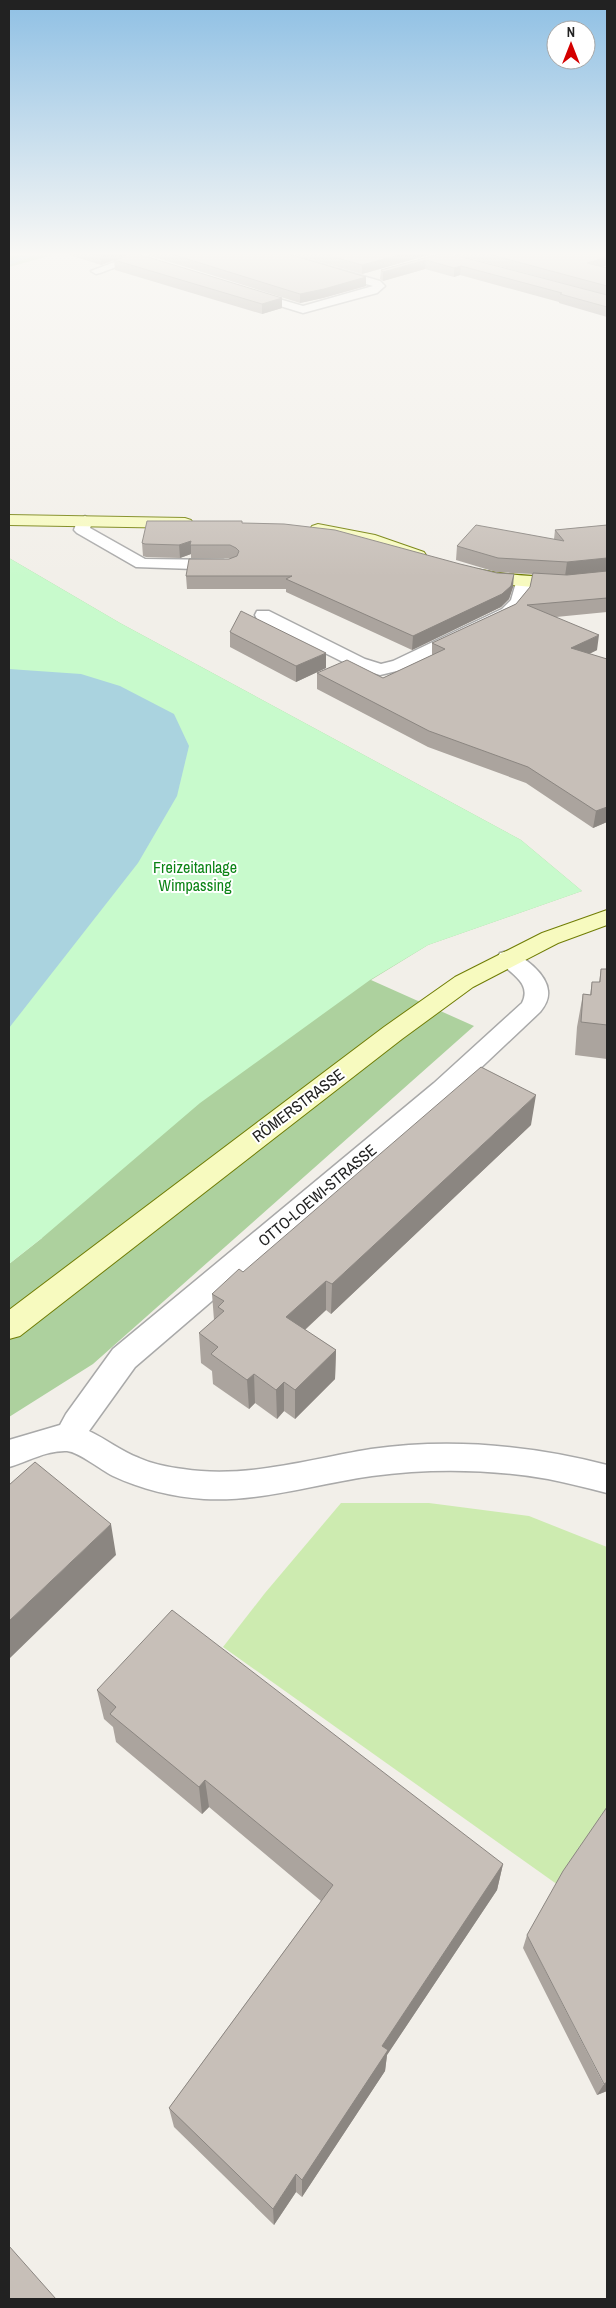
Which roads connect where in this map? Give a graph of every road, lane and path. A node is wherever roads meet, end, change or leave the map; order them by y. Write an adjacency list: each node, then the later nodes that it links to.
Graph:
1 (9, 520): 2 (main road)
2 (85, 521): 3 (main road); 6 (street)
3 (200, 524)
4 (298, 528): 5 (main road)
5 (430, 559)
6 (230, 565)
7 (465, 571): 9 (main road)
8 (607, 579): 9 (main road)
9 (523, 582): 10 (street)
10 (263, 615)
11 (607, 917): 12 (main road, RÖMERSTRASSE)
12 (508, 958): 13 (main road, RÖMERSTRASSE); 14 (street, OTTO-LOEWI-STRASSE)
13 (9, 1327)
14 (70, 1438): 15 (street); 16 (street)
15 (9, 1454)
16 (607, 1479)

